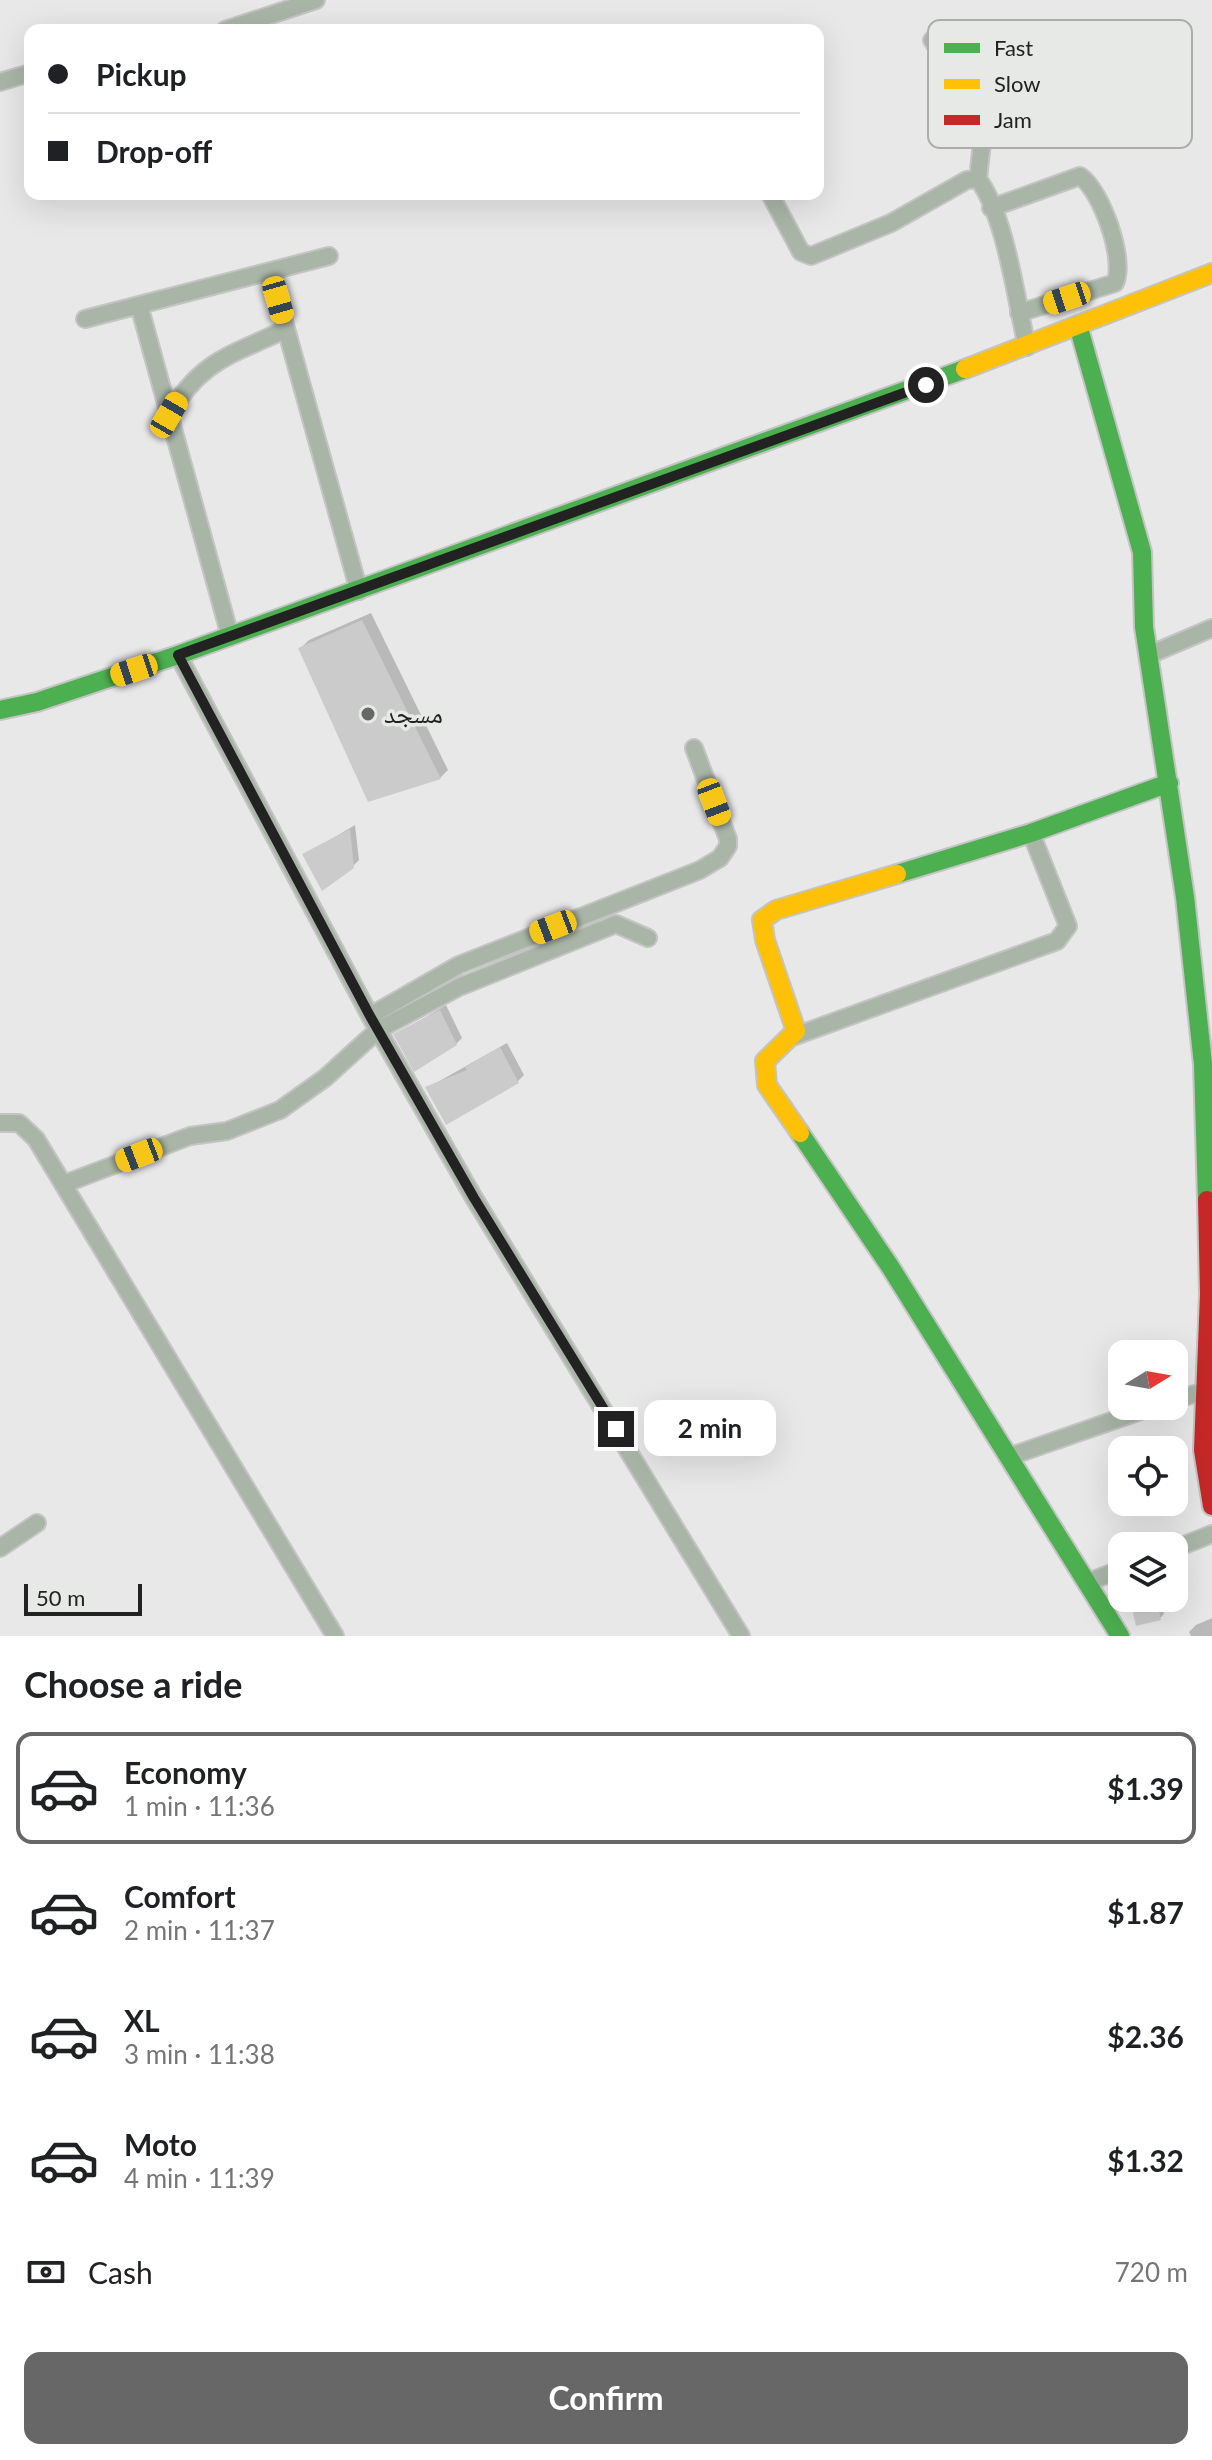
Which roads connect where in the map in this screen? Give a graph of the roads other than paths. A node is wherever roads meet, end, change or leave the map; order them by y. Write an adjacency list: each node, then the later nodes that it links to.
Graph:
1 (316, 0): 2 (street)
2 (243, 24)
3 (24, 75): 4 (street)
4 (0, 82)
5 (981, 148): 6 (street)
6 (978, 179): 7 (street); 8 (street)
7 (773, 200)
8 (991, 208): 13 (street); 13 (street)
9 (329, 256): 10 (street)
10 (270, 271): 12 (street); 16 (street)
11 (1212, 273): 15 (street)
12 (139, 305): 14 (street); 18 (street)
13 (1019, 313): 17 (street)
14 (85, 319)
15 (1078, 325): 17 (street); 23 (street)
16 (286, 329): 18 (street); 19 (street)
17 (1027, 347): 19 (street)
18 (169, 415): 21 (street)
19 (359, 591): 21 (street)
20 (1212, 628): 23 (street)
21 (230, 636): 22 (street)
22 (178, 655): 24 (street); 29 (street)
23 (1149, 655): 26 (street)
24 (0, 710)
25 (694, 748): 29 (street)
26 (1169, 783): 27 (street); 31 (street)
27 (1031, 833): 30 (street); 30 (street)
28 (648, 938): 29 (street)
29 (374, 1023): 33 (street); 47 (street)
30 (795, 1036): 38 (street)
31 (1207, 1063): 34 (street)
32 (0, 1123): 33 (street)
33 (64, 1184): 46 (street)
34 (1208, 1390): 35 (street); 37 (street)
35 (1188, 1396)
36 (1115, 1420): 38 (street)
37 (1208, 1449): 39 (street)
38 (1011, 1456): 45 (street)
39 (1212, 1506)
40 (37, 1523): 43 (street)
41 (1212, 1534): 42 (street)
42 (1188, 1543)
43 (0, 1548)
44 (1108, 1574): 45 (street)
45 (1088, 1582): 48 (street)
46 (335, 1636)
47 (741, 1636)
48 (1120, 1636)

